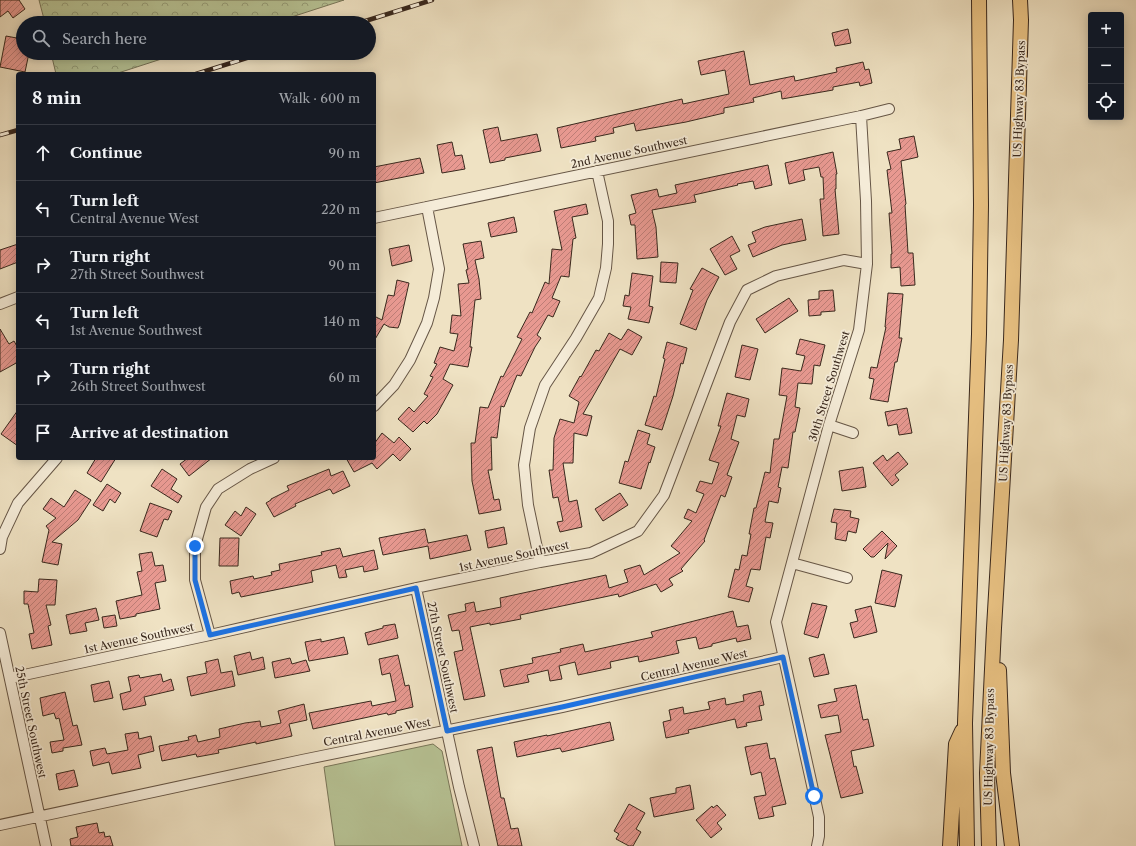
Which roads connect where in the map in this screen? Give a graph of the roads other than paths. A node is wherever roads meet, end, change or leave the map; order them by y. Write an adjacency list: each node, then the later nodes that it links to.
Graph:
1 (979, 0): 26 (highway, US Highway 83 Bypass)
2 (1020, 0): 21 (highway, US Highway 83 Bypass)
3 (888, 109): 4 (street, 2nd Avenue Southwest)
4 (861, 116): 5 (street, 2nd Avenue Southwest); 8 (street, 30th Street Southwest)
5 (597, 171): 6 (street, 2nd Avenue Southwest); 17 (street)
6 (427, 207): 7 (street, 2nd Avenue Southwest); 11 (street)
7 (376, 218)
8 (867, 264): 12 (street, 30th Street Southwest); 17 (street, 1st Avenue Southwest)
9 (16, 298): 10 (street)
10 (0, 304)
11 (376, 404)
12 (829, 425): 13 (street); 18 (street, 30th Street Southwest)
13 (853, 433)
14 (55, 460): 16 (street)
15 (270, 460): 23 (street)
16 (0, 549)
17 (540, 562): 20 (street, 1st Avenue Southwest)
18 (792, 563): 19 (street); 24 (street, 30th Street Southwest)
19 (847, 578)
20 (416, 588): 23 (street, 1st Avenue Southwest); 27 (street, 27th Street Southwest)
21 (994, 628): 35 (highway, US Highway 83 Bypass); 36 (highway)
22 (0, 633): 25 (street, 25th Street Southwest)
23 (210, 635): 25 (street, 1st Avenue Southwest)
24 (783, 657): 27 (street, Central Avenue West); 32 (street, 30th Street Southwest)
25 (10, 678): 28 (street, 25th Street Southwest)
26 (965, 723): 33 (highway); 34 (highway, US Highway 83 Bypass)
27 (447, 731): 28 (street, Central Avenue West); 31 (street, 27th Street Southwest)
28 (39, 816): 29 (street, Central Avenue West); 30 (street, 25th Street Southwest)
29 (0, 825)
30 (46, 846)
31 (474, 846)
32 (817, 846)
33 (950, 846)
34 (967, 846)
35 (989, 846)
36 (1012, 846)

